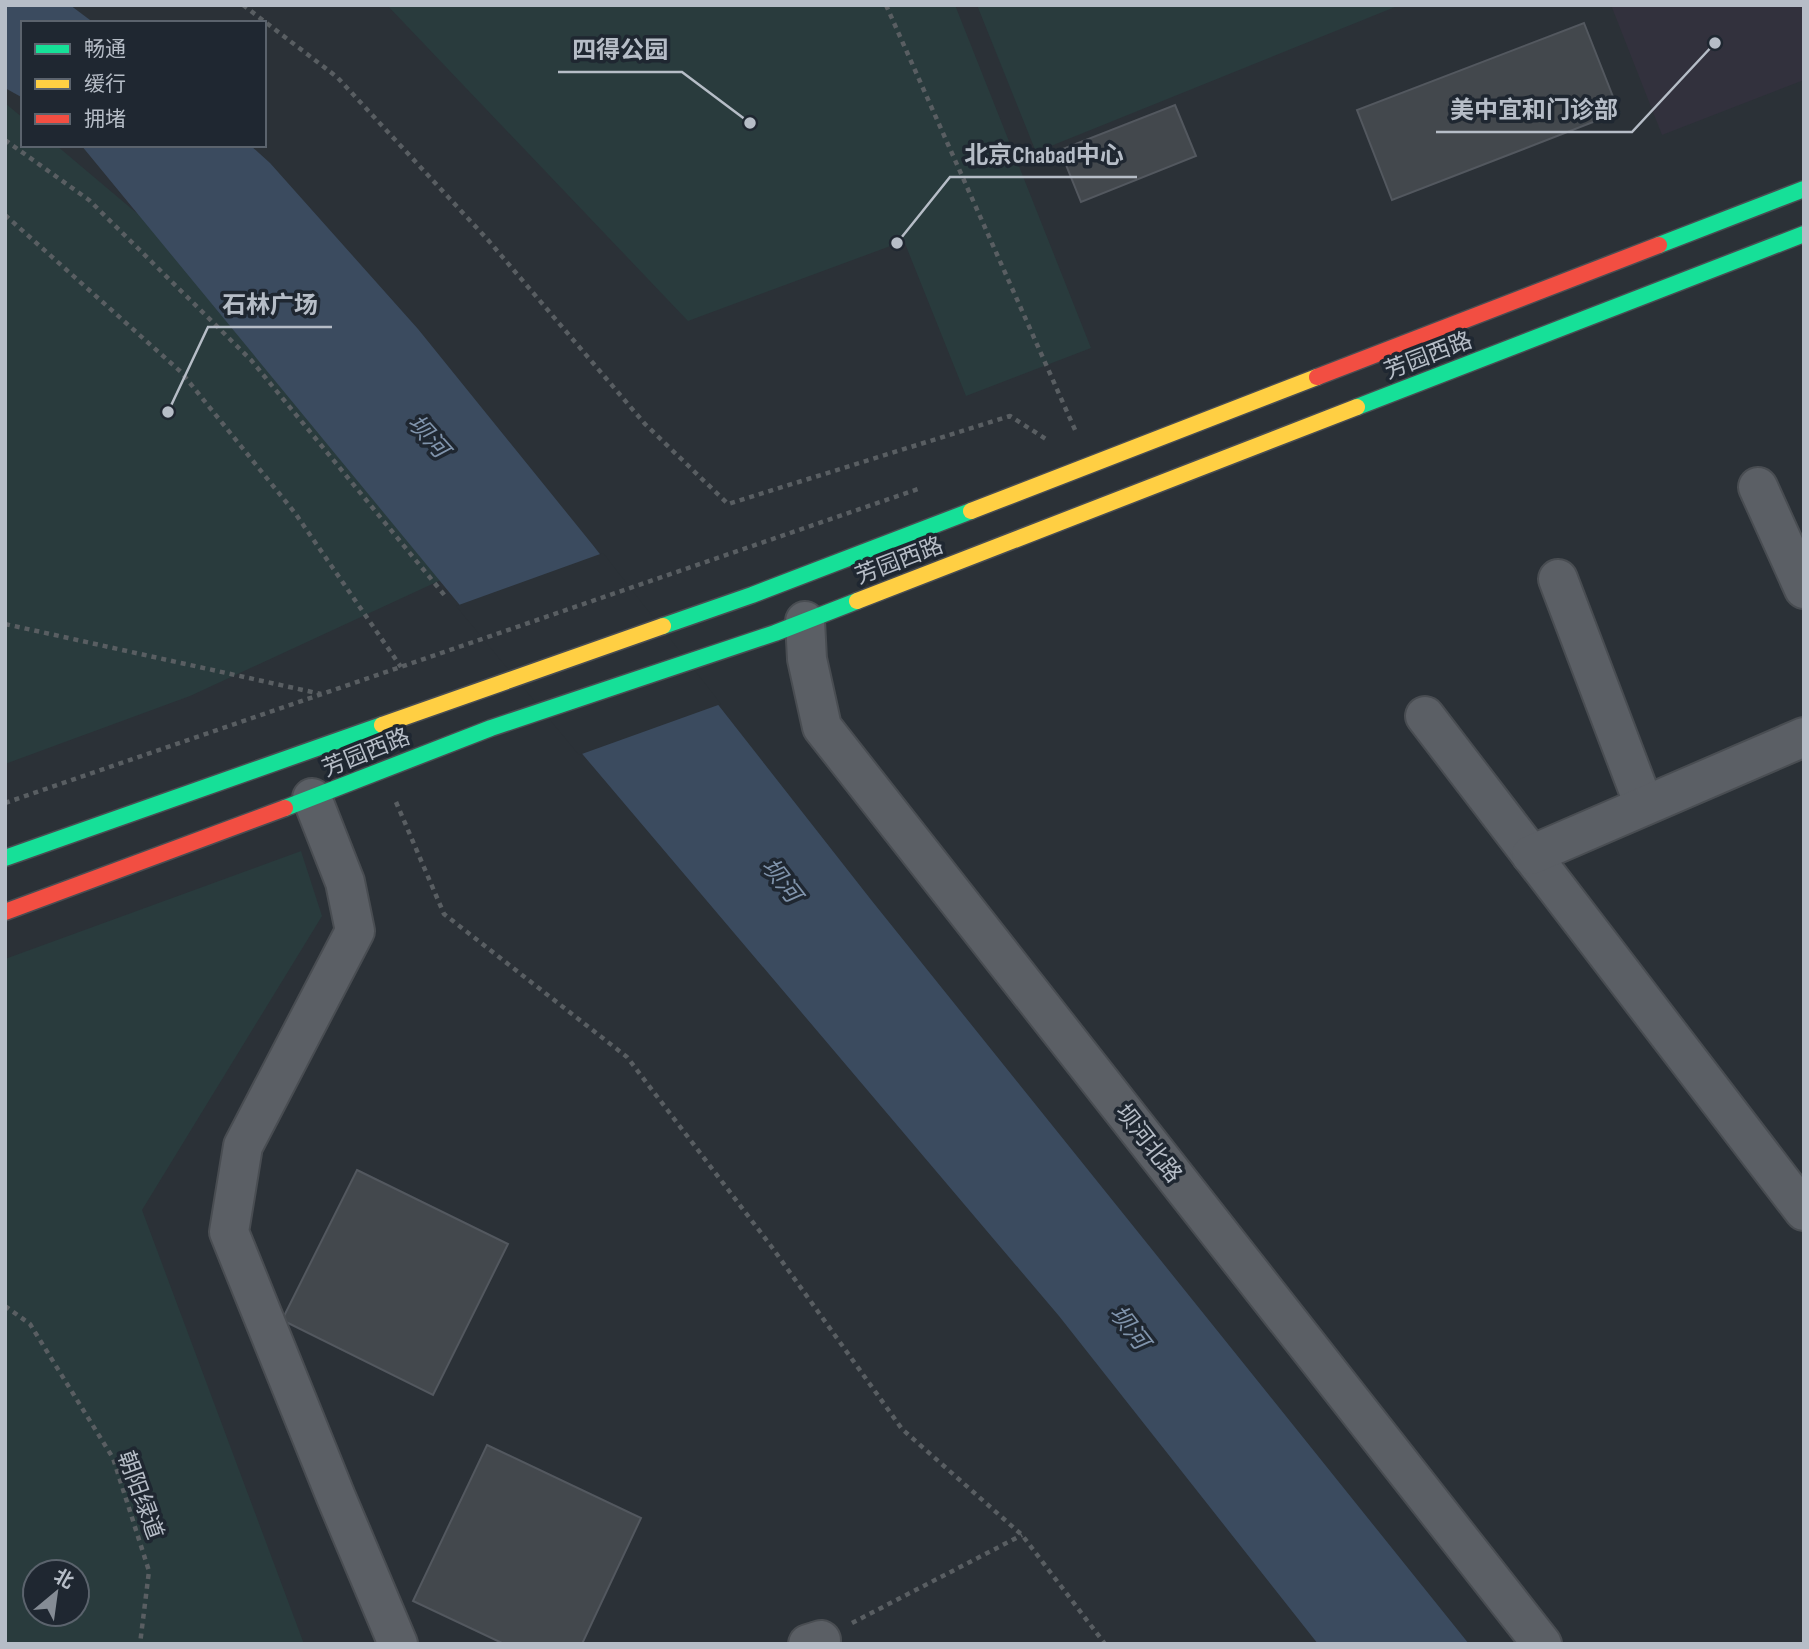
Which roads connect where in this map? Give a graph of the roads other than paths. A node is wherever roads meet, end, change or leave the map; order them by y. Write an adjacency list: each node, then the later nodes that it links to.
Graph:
1 (1804, 189): 12 (main road, 芳园西路)
2 (1804, 234): 6 (main road, 芳园西路)
3 (1758, 487): 5 (street)
4 (1558, 579): 10 (street)
5 (1804, 589)
6 (790, 627): 9 (main road, 芳园西路); 16 (street, 坝河北路)
7 (1425, 716): 11 (street)
8 (1804, 737): 10 (street)
9 (312, 798): 13 (main road, 芳园西路); 15 (street)
10 (1644, 806): 11 (street)
11 (1531, 855): 14 (street)
12 (5, 858)
13 (5, 912)
14 (1804, 1211)
15 (398, 1644)
16 (1542, 1644)

